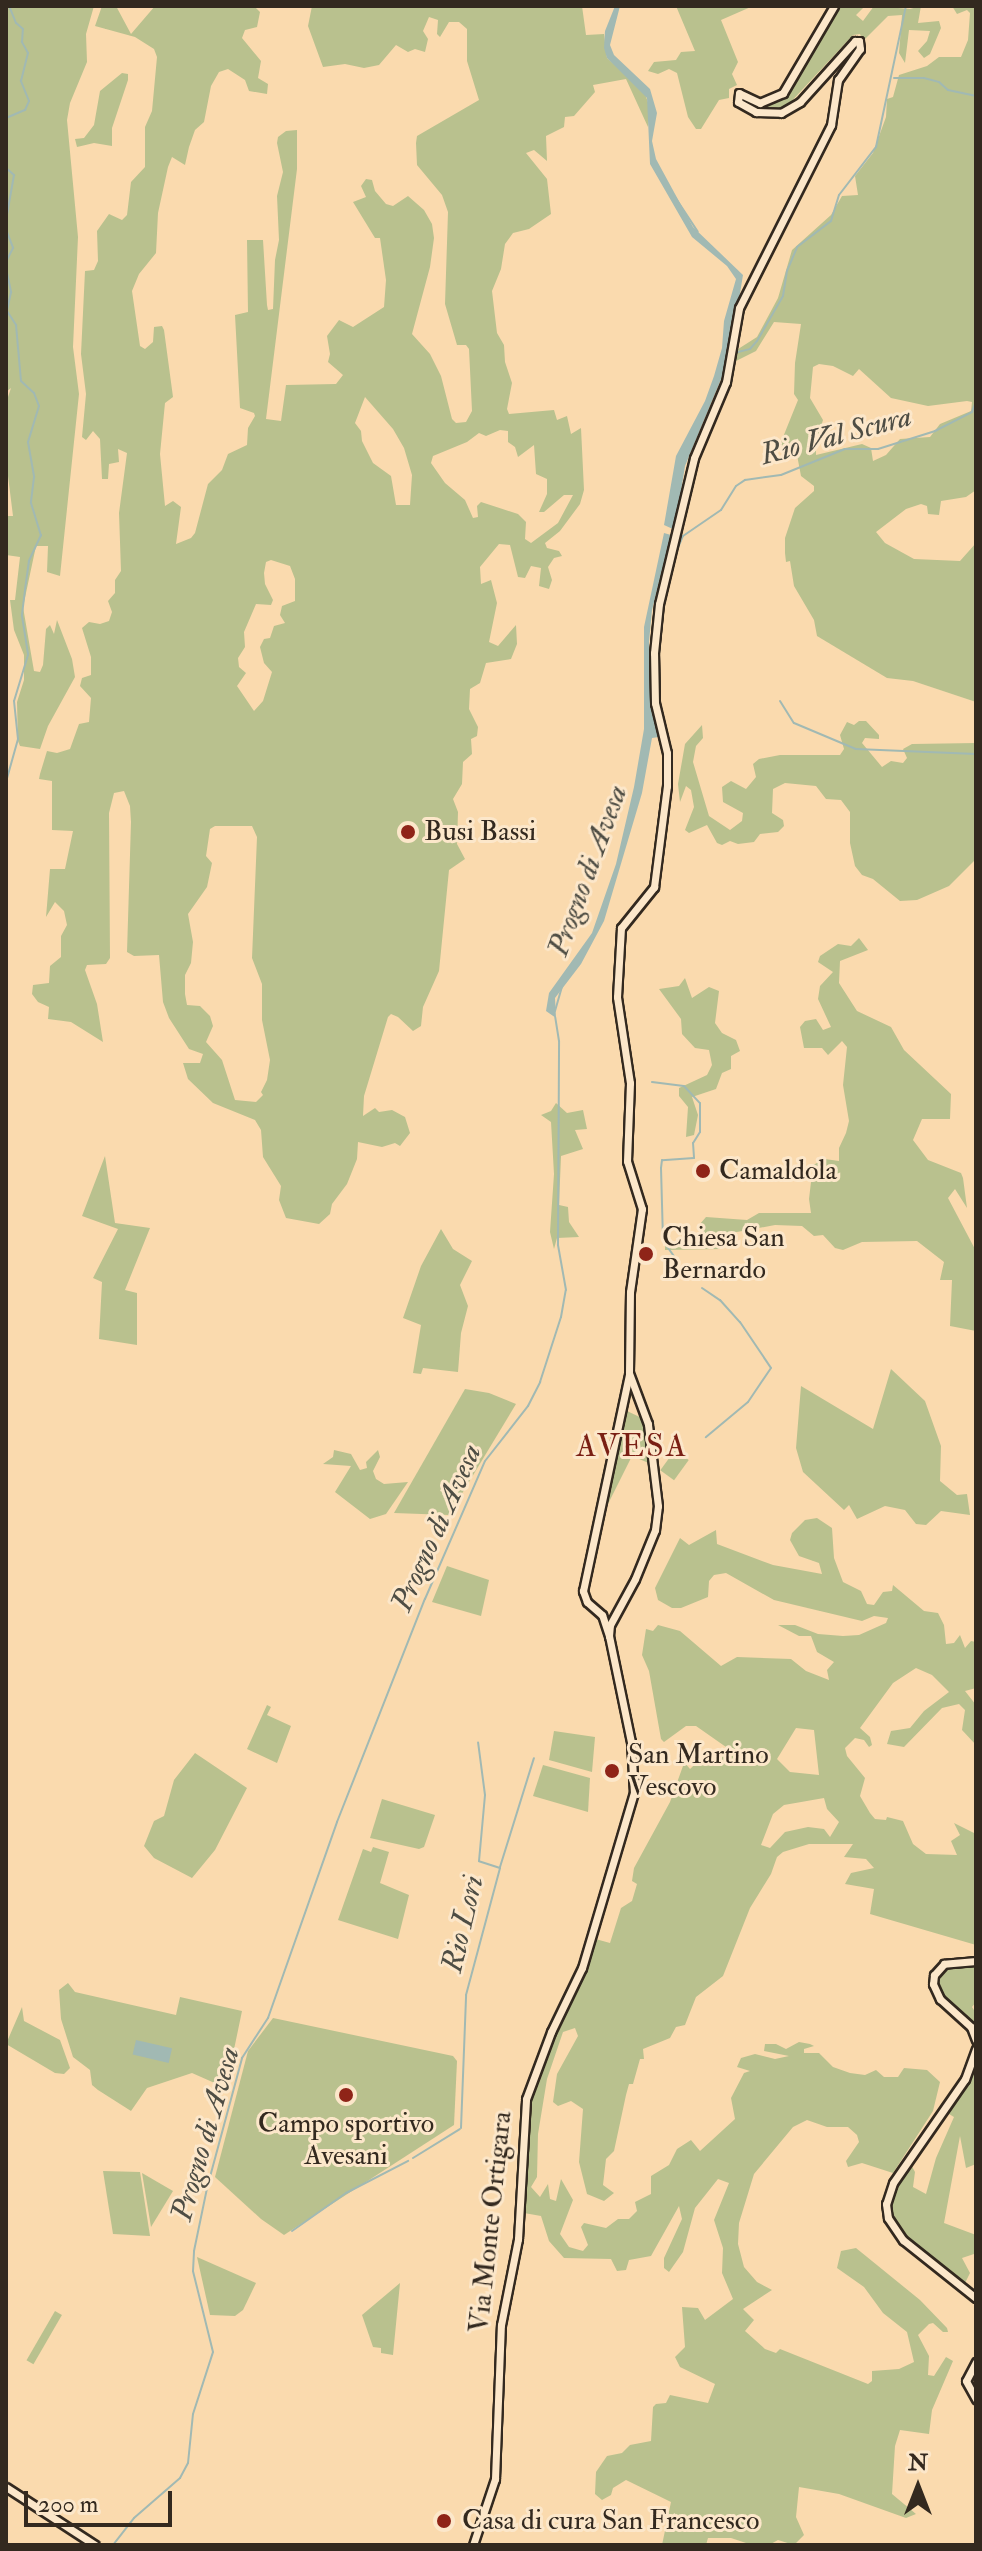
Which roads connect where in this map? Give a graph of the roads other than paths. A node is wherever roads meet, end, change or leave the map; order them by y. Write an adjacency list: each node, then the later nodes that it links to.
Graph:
1 (834, 6): 2 (street)
2 (629, 1373): 3 (street); 4 (street)
3 (623, 1405): 4 (street); 5 (street, Via Monte Ortigara)
4 (644, 1409): 6 (street)
5 (602, 1615): 6 (street); 7 (street, Via Monte Ortigara)
6 (613, 1617): 7 (street)
7 (609, 1636): 16 (street, Via Monte Ortigara)
8 (976, 1961): 9 (street)
9 (976, 2040)
10 (976, 2049): 11 (street)
11 (976, 2298)
12 (976, 2362): 13 (street)
13 (976, 2399)
14 (6, 2487): 15 (street)
15 (95, 2545)
16 (473, 2545)

